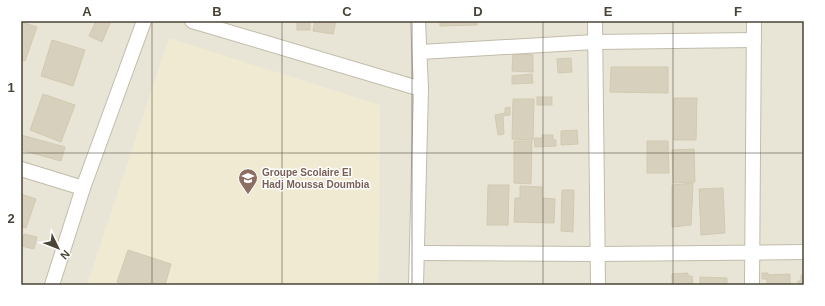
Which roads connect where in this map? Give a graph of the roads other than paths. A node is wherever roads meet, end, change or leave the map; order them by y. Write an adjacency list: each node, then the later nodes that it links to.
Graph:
1 (144, 21): 11 (street)
2 (192, 21): 9 (street)
3 (418, 21): 8 (street)
4 (595, 21): 7 (street)
5 (754, 21): 6 (street)
6 (754, 40): 7 (street); 12 (street)
7 (595, 42): 8 (street); 15 (street)
8 (420, 52): 9 (street)
9 (421, 89): 14 (street)
10 (21, 170): 11 (street)
11 (83, 188): 16 (street)
12 (753, 252): 13 (street); 15 (street); 19 (street)
13 (804, 252)
14 (417, 253): 15 (street); 17 (street)
15 (598, 254): 18 (street)
16 (52, 285)
17 (416, 285)
18 (598, 285)
19 (752, 285)

